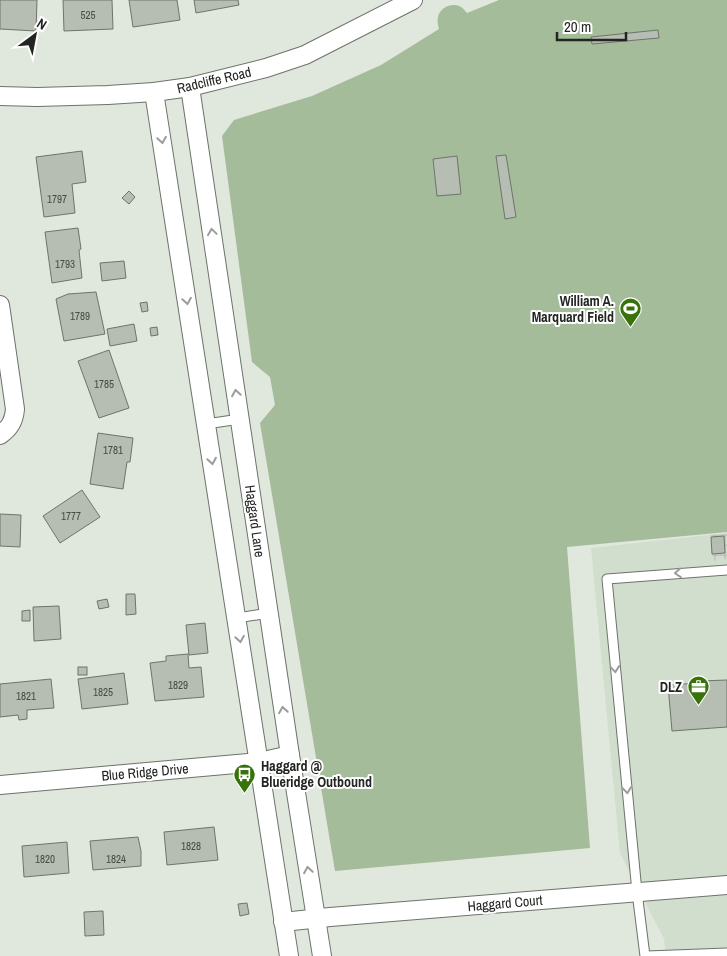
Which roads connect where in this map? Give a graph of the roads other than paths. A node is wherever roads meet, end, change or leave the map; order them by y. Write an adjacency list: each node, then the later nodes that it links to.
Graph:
1 (413, 0): 2 (street, Radcliffe Road)
2 (190, 87): 3 (street, Radcliffe Road); 6 (street, Haggard Lane, one-way to 2)
3 (154, 92): 4 (street, Radcliffe Road); 7 (street, one-way to 7)
4 (0, 96)
5 (0, 304): 8 (street)
6 (240, 419): 7 (lane); 10 (street, Haggard Lane)
7 (206, 424): 11 (street, one-way to 11)
8 (0, 435)
9 (727, 570): 16 (lane, one-way to 16)
10 (268, 613): 11 (lane); 12 (street, Haggard Lane, one-way to 10)
11 (237, 618): 13 (street, one-way to 13)
12 (290, 754): 13 (street, Blue Ridge Drive); 17 (street, Haggard Lane, one-way to 12)
13 (259, 762): 14 (street, Blue Ridge Drive); 18 (street)
14 (0, 785)
15 (727, 885): 16 (street, Haggard Court)
16 (637, 892): 17 (street, Haggard Court); 22 (lane)
17 (316, 918): 18 (street, Haggard Court); 21 (street, Haggard Lane)
18 (283, 922): 20 (street)
19 (727, 953): 22 (lane)
20 (289, 956)
21 (322, 956)
22 (646, 956)

